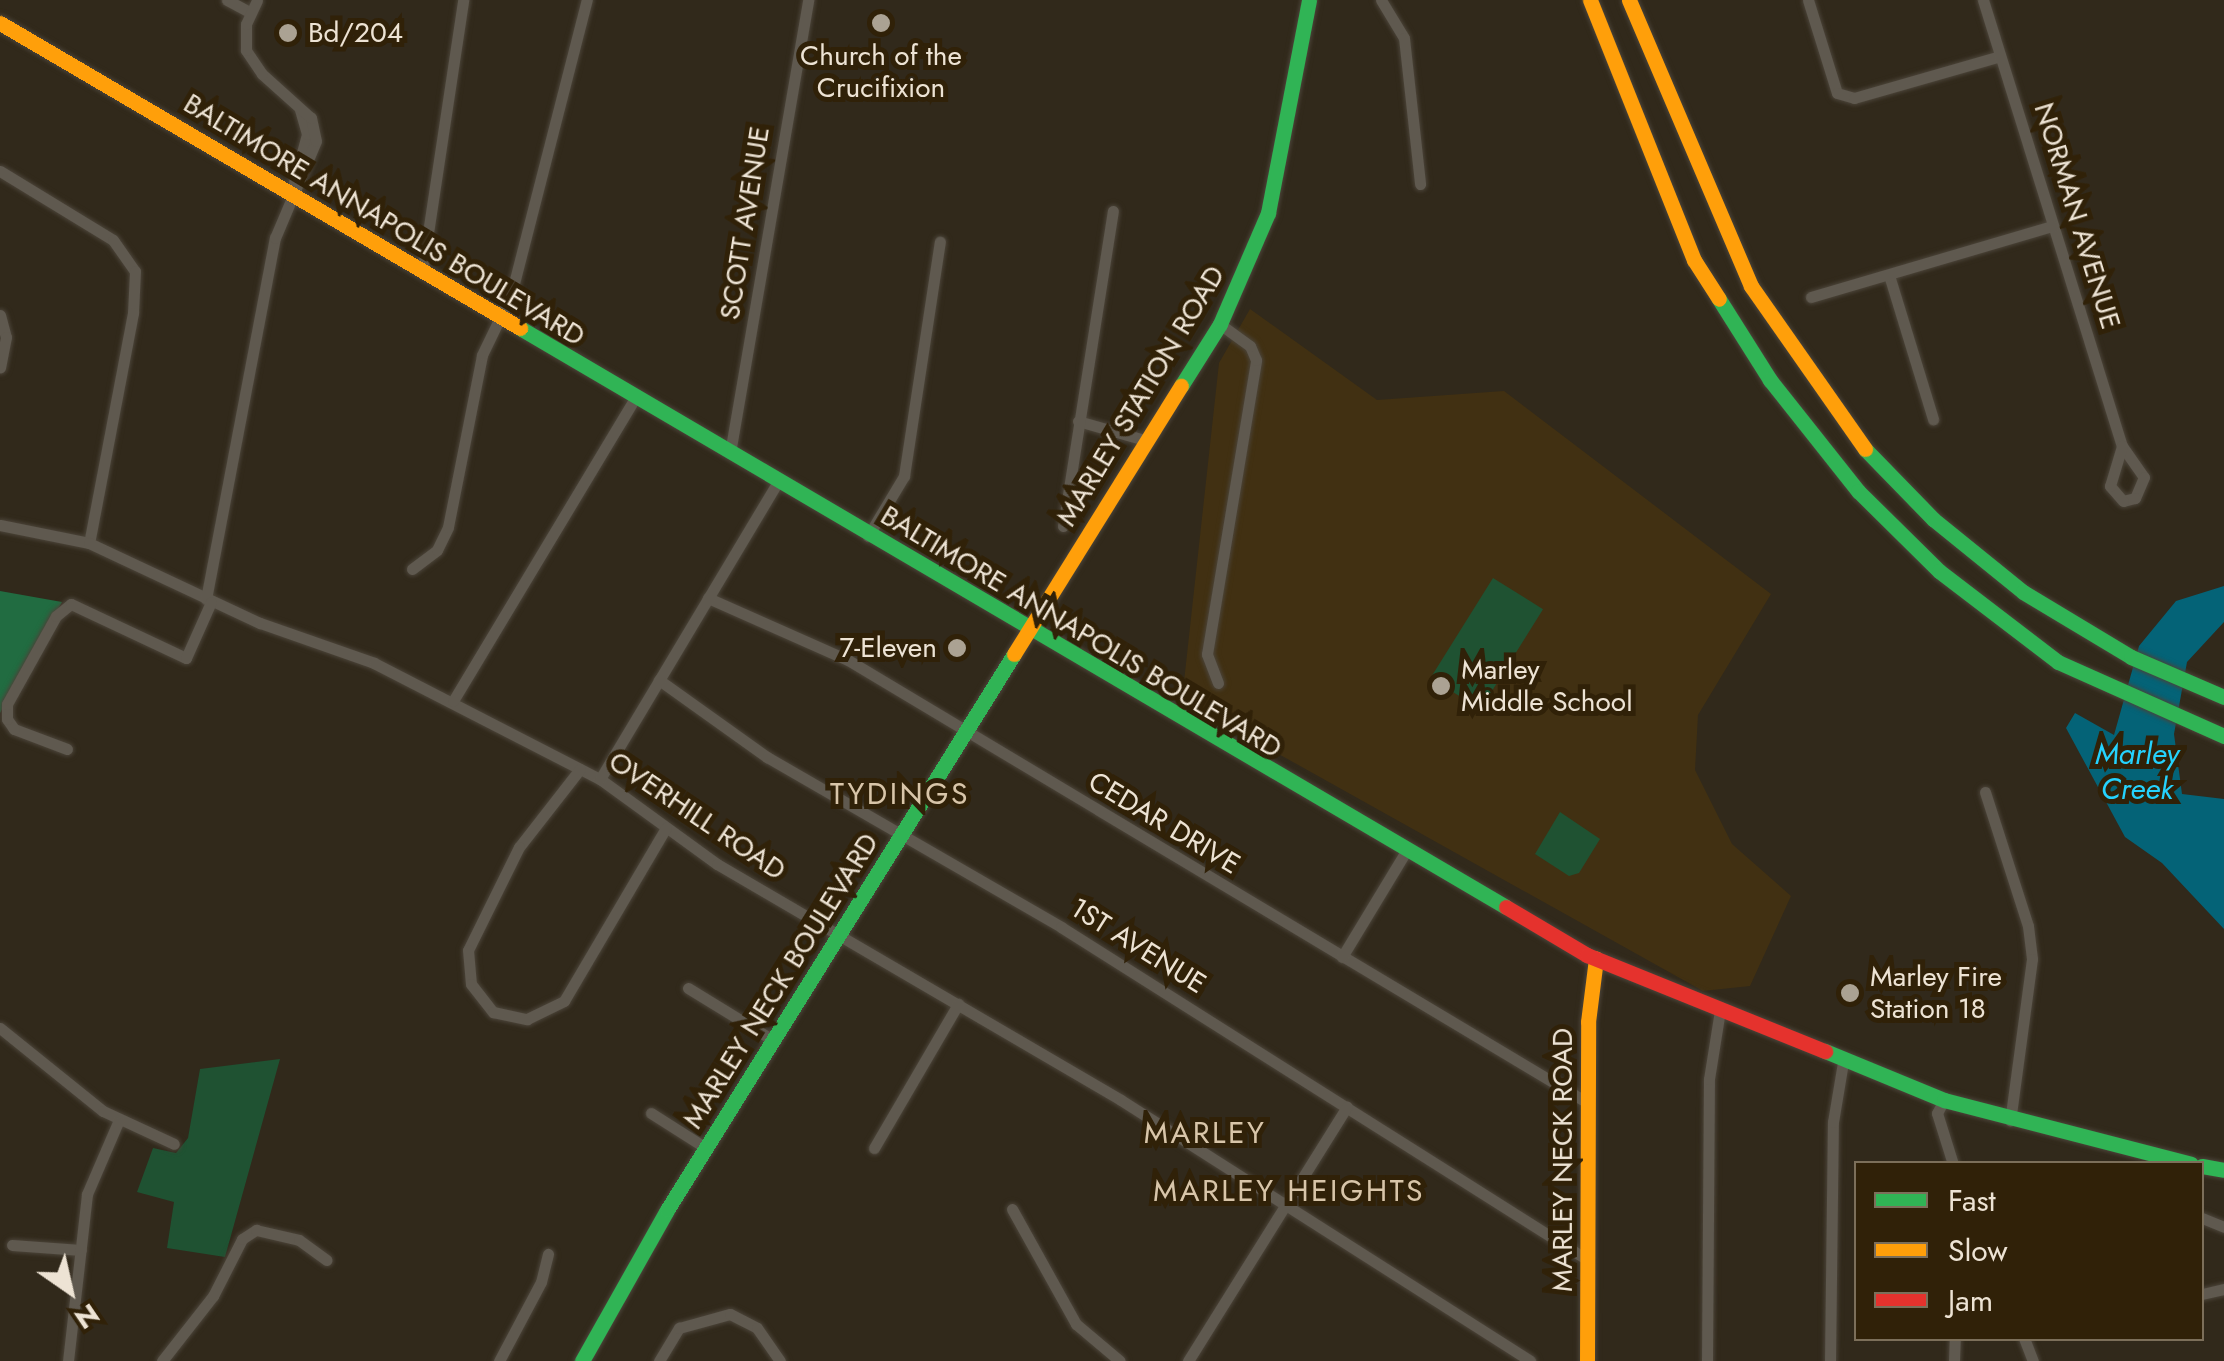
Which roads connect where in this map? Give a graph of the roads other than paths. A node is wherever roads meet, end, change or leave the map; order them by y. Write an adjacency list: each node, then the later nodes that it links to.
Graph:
1 (227, 0): 12 (street)
2 (257, 0): 12 (street)
3 (463, 0): 21 (street)
4 (586, 0): 25 (street)
5 (808, 0): 33 (street, SCOTT AVENUE)
6 (1308, 0): 26 (main road, MARLEY STATION ROAD)
7 (1382, 0): 16 (street)
8 (1590, 0): 48 (main road)
9 (1629, 0): 45 (main road)
10 (1808, 0): 14 (street)
11 (1983, 0): 14 (street, NORMAN AVENUE)
12 (250, 12): 17 (street)
13 (0, 23): 17 (main road, BALTIMORE ANNAPOLIS BOULEVARD)
14 (2000, 56): 19 (street, NORMAN AVENUE)
15 (0, 171): 38 (street)
16 (1420, 184)
17 (293, 191): 21 (main road, BALTIMORE ANNAPOLIS BOULEVARD); 41 (street)
18 (1113, 211): 30 (street)
19 (2053, 226): 22 (street); 32 (street, NORMAN AVENUE)
20 (940, 242): 37 (street)
21 (423, 266): 25 (main road, BALTIMORE ANNAPOLIS BOULEVARD)
22 (1889, 275): 23 (street); 29 (street)
23 (1812, 296)
24 (0, 315): 27 (street)
25 (497, 316): 28 (main road, BALTIMORE ANNAPOLIS BOULEVARD); 39 (street)
26 (1220, 324): 31 (main road, MARLEY STATION ROAD); 44 (street)
27 (0, 367)
28 (634, 400): 33 (main road, BALTIMORE ANNAPOLIS BOULEVARD); 46 (street)
29 (1933, 420)
30 (1078, 421): 31 (street); 36 (street)
31 (1148, 441): 42 (main road, MARLEY STATION ROAD)
32 (2122, 446)
33 (730, 453): 34 (main road, BALTIMORE ANNAPOLIS BOULEVARD)
34 (778, 481): 37 (main road, BALTIMORE ANNAPOLIS BOULEVARD); 40 (street)
35 (0, 525): 38 (street, OVERHILL ROAD)
36 (1063, 526)
37 (868, 536): 42 (main road, BALTIMORE ANNAPOLIS BOULEVARD)
38 (89, 542): 41 (street, OVERHILL ROAD)
39 (412, 570)
40 (708, 598): 43 (street); 47 (street, CEDAR DRIVE)
41 (209, 600): 46 (street, OVERHILL ROAD); 49 (street)
42 (1027, 630): 47 (main road, MARLEY NECK BOULEVARD); 55 (main road, BALTIMORE ANNAPOLIS BOULEVARD)
43 (659, 680): 51 (street); 54 (street, 1ST AVENUE)
44 (1218, 683)
45 (2224, 697)
46 (453, 702): 50 (street, OVERHILL ROAD)
47 (963, 732): 54 (main road, MARLEY NECK BOULEVARD); 57 (street, CEDAR DRIVE)
48 (2224, 736)
49 (67, 749)
50 (580, 769): 51 (street, OVERHILL ROAD); 53 (street)
51 (600, 779): 53 (street, OVERHILL ROAD)
52 (1986, 792): 69 (street)
53 (666, 828): 56 (street, OVERHILL ROAD)
54 (902, 833): 56 (main road, MARLEY NECK BOULEVARD); 67 (street, 1ST AVENUE)
55 (1406, 853): 57 (street); 58 (main road, BALTIMORE ANNAPOLIS BOULEVARD)
56 (840, 934): 60 (street, OVERHILL ROAD); 63 (main road, MARLEY NECK BOULEVARD)
57 (1342, 956): 66 (street, CEDAR DRIVE)
58 (1596, 959): 61 (main road, BALTIMORE ANNAPOLIS BOULEVARD); 66 (main road, MARLEY NECK ROAD)
59 (688, 988): 63 (street)
60 (958, 1004): 73 (street); 76 (street, OVERHILL ROAD)
61 (1720, 1010): 64 (main road, BALTIMORE ANNAPOLIS BOULEVARD); 93 (street)
62 (0, 1028): 70 (street)
63 (773, 1040): 72 (main road, MARLEY NECK BOULEVARD)
64 (1843, 1062): 65 (main road, BALTIMORE ANNAPOLIS BOULEVARD); 94 (street)
65 (1944, 1100): 69 (main road, BALTIMORE ANNAPOLIS BOULEVARD); 74 (street)
66 (1588, 1102): 82 (main road, MARLEY NECK ROAD)
67 (1348, 1107): 76 (street); 82 (street, 1ST AVENUE)
68 (651, 1113): 72 (street)
69 (2010, 1121): 75 (main road, BALTIMORE ANNAPOLIS BOULEVARD)
70 (118, 1122): 71 (street); 79 (street)
71 (174, 1144)
72 (706, 1148): 86 (main road, MARLEY NECK BOULEVARD)
73 (874, 1148)
74 (1953, 1161)
75 (2178, 1161)
76 (1288, 1207): 90 (street); 91 (street, OVERHILL ROAD)
77 (1012, 1209): 89 (street)
78 (12, 1244): 79 (street)
79 (80, 1250): 83 (street)
80 (548, 1254): 85 (street)
81 (327, 1260): 84 (street)
82 (1588, 1260): 92 (main road, MARLEY NECK ROAD)
83 (68, 1361)
84 (162, 1361)
85 (499, 1361)
86 (582, 1361)
87 (659, 1361): 88 (street)
88 (780, 1361)
89 (1120, 1361)
90 (1188, 1361)
91 (1530, 1361)
92 (1587, 1361)
93 (1707, 1361)
94 (1830, 1361)

